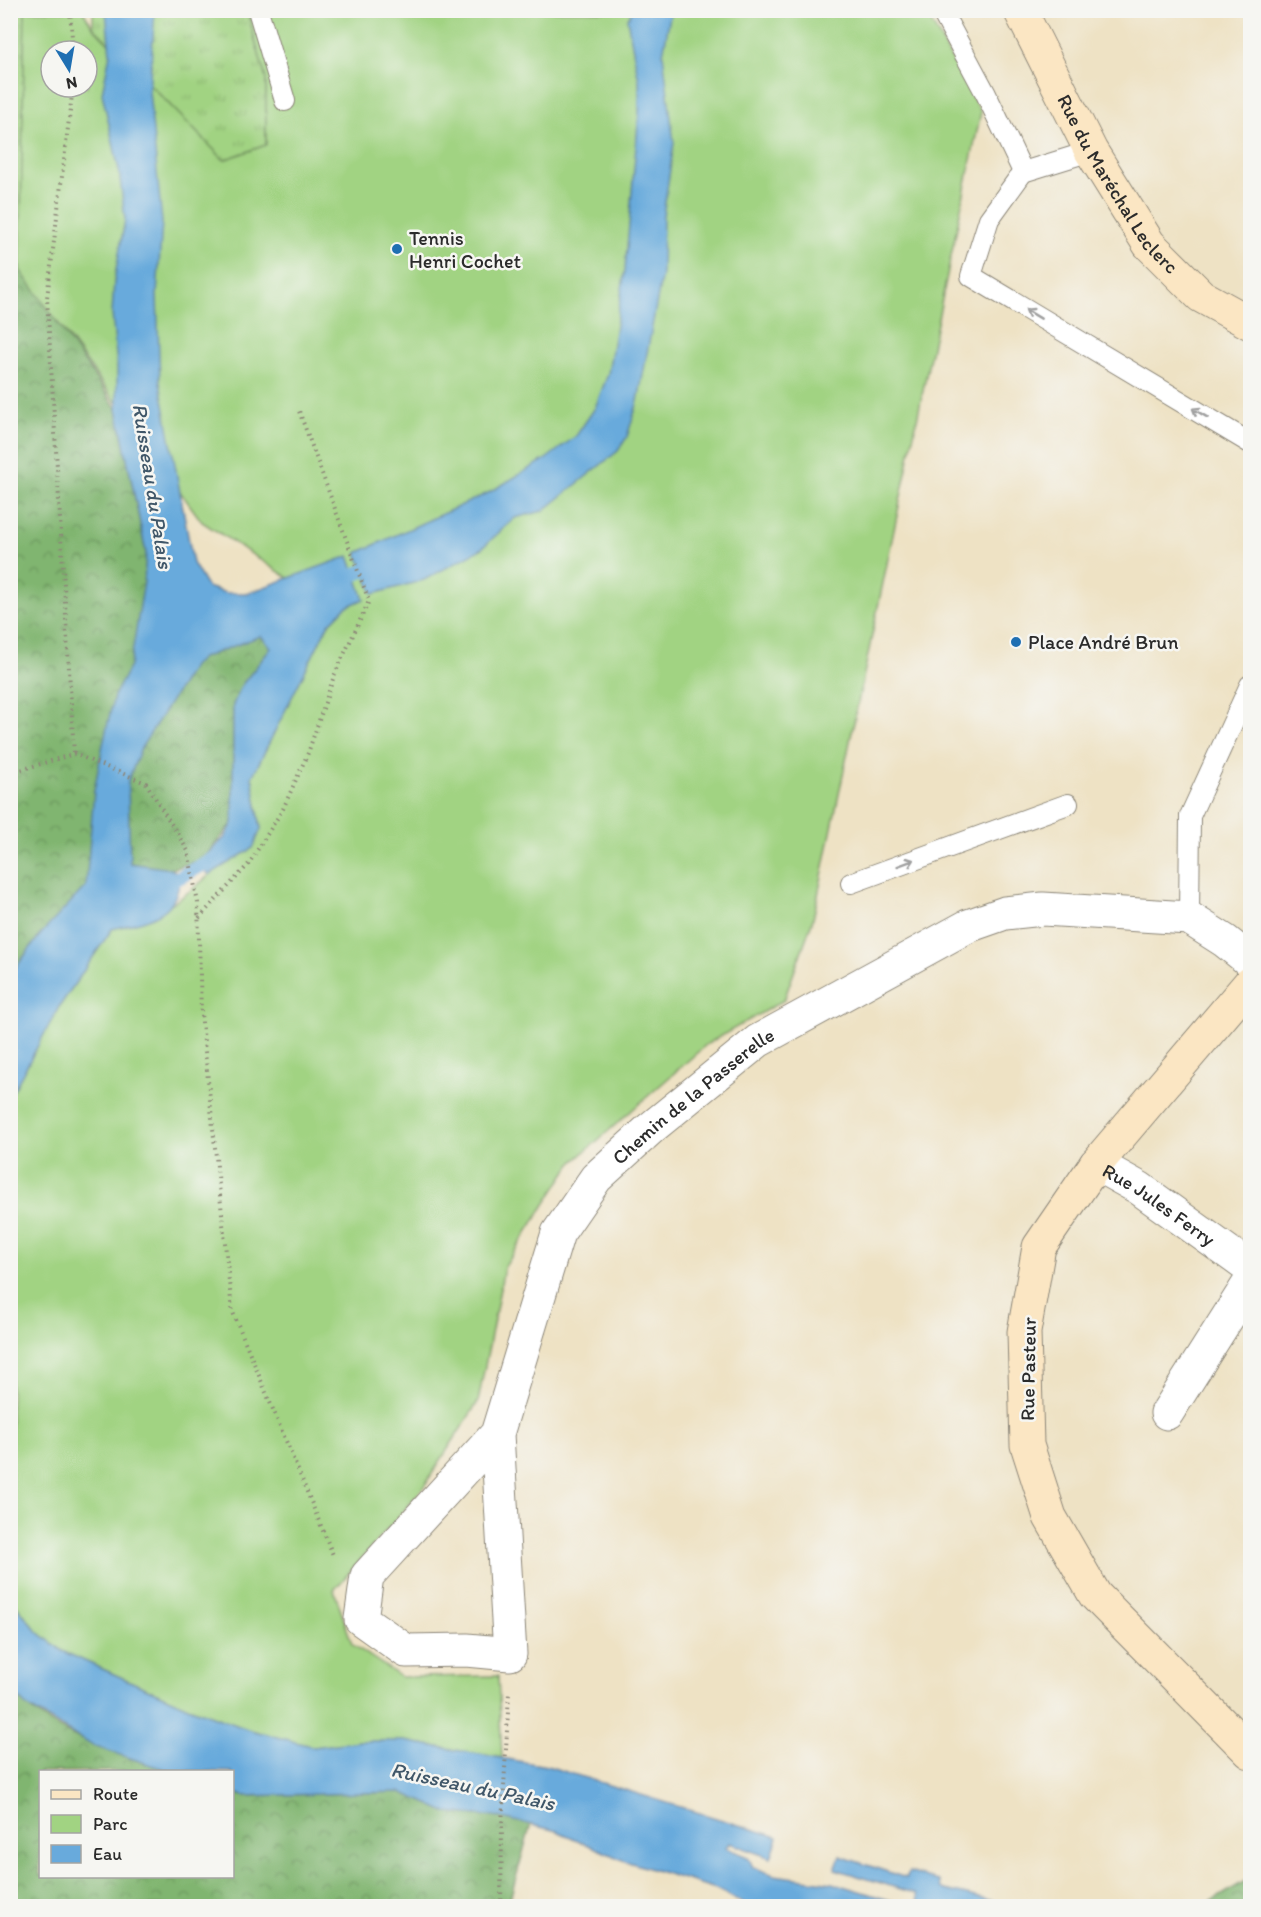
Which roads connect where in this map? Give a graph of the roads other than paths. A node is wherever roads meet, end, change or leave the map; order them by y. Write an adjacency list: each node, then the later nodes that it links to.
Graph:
1 (258, 10): 4 (lane)
2 (941, 10): 6 (lane)
3 (1020, 10): 5 (main road, Rue du Maréchal Leclerc)
4 (285, 101)
5 (1091, 151): 6 (lane); 7 (main road, Rue du Maréchal Leclerc)
6 (1023, 172): 8 (lane, one-way to 6)
7 (1251, 323)
8 (1251, 443)
9 (1251, 685): 12 (lane)
10 (1068, 804): 11 (lane, one-way to 10)
11 (851, 883)
12 (1189, 918): 13 (street, Chemin de la Passerelle); 19 (street, Chemin de la Passerelle)
13 (1251, 961)
14 (1251, 983): 15 (main road, Rue Pasteur)
15 (1096, 1164): 16 (street, Rue Jules Ferry); 20 (main road, Rue Pasteur)
16 (1251, 1268)
17 (1251, 1282): 18 (street)
18 (1167, 1413)
19 (497, 1434): 19 (street, Chemin de la Passerelle)
20 (1251, 1752)

